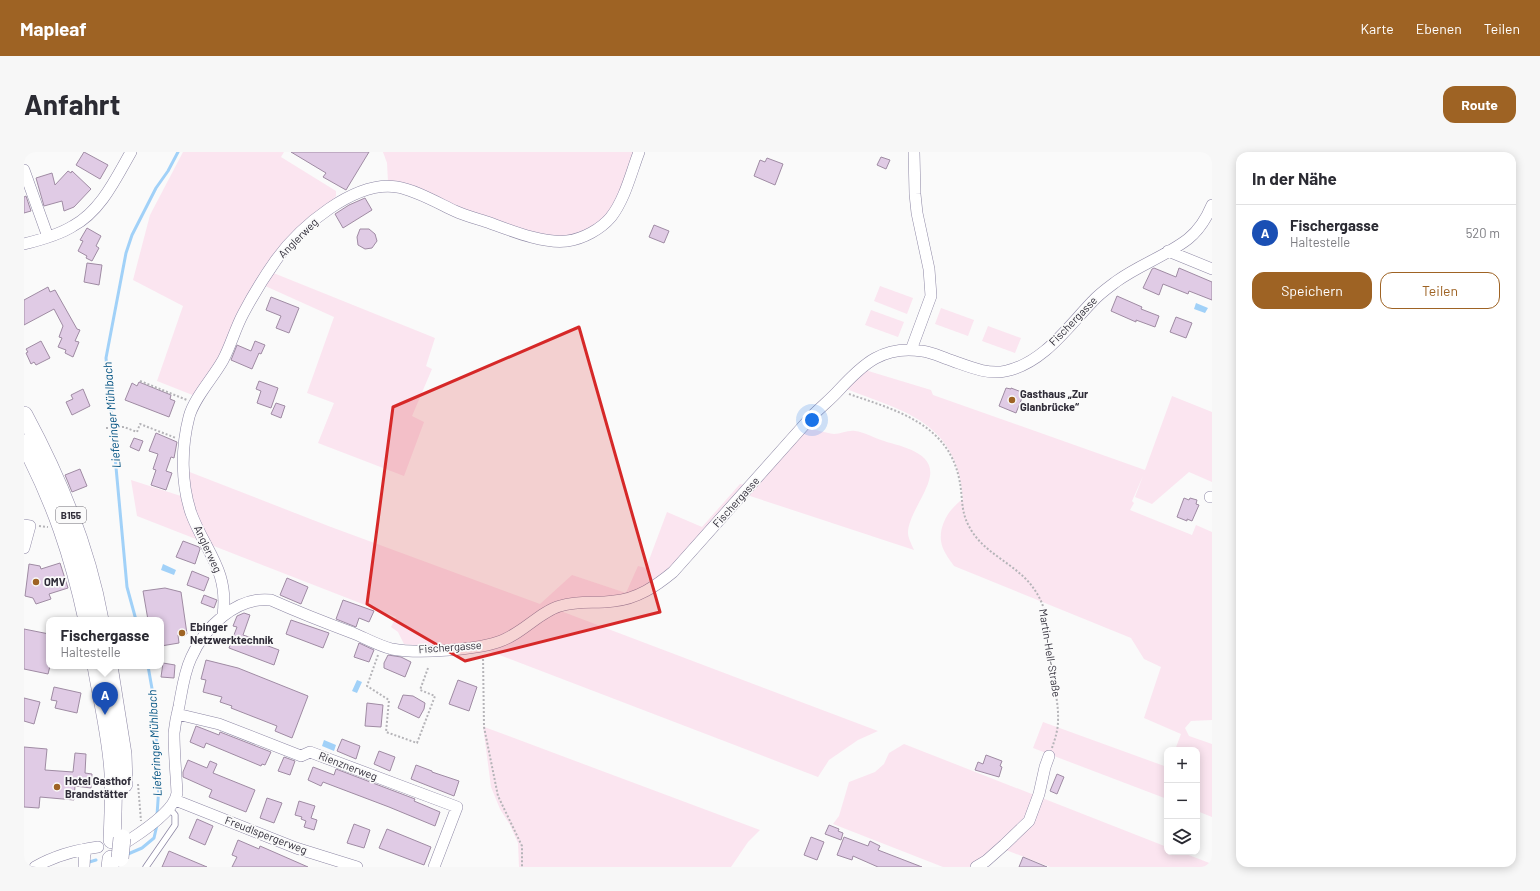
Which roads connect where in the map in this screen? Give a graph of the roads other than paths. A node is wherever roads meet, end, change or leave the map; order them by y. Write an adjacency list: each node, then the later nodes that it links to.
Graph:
1 (131, 152): 6 (street)
2 (639, 152): 15 (street, Anglerweg)
3 (914, 152): 10 (street)
4 (24, 170): 6 (street)
5 (1212, 205): 8 (street, Fischergasse)
6 (48, 237): 7 (street)
7 (24, 244)
8 (1168, 251): 9 (street); 10 (street, Fischergasse)
9 (1212, 269)
10 (911, 350): 15 (street, Fischergasse)
11 (24, 415): 17 (main road, B155)
12 (24, 443): 16 (main road, B155)
13 (27, 525): 14 (street)
14 (24, 548)
15 (223, 615): 20 (street, Fischergasse)
16 (86, 617)
17 (99, 617)
18 (97, 669): 23 (main road)
19 (109, 669): 23 (main road)
20 (177, 714): 22 (street, Fischergasse); 28 (street, Rienznerweg)
21 (1049, 756): 29 (street)
22 (169, 807): 23 (street); 26 (lane); 27 (street, Freudlspergerweg)
23 (115, 852): 24 (street)
24 (85, 858): 25 (street)
25 (35, 867)
26 (146, 867)
27 (357, 867)
28 (434, 867)
29 (976, 867)

